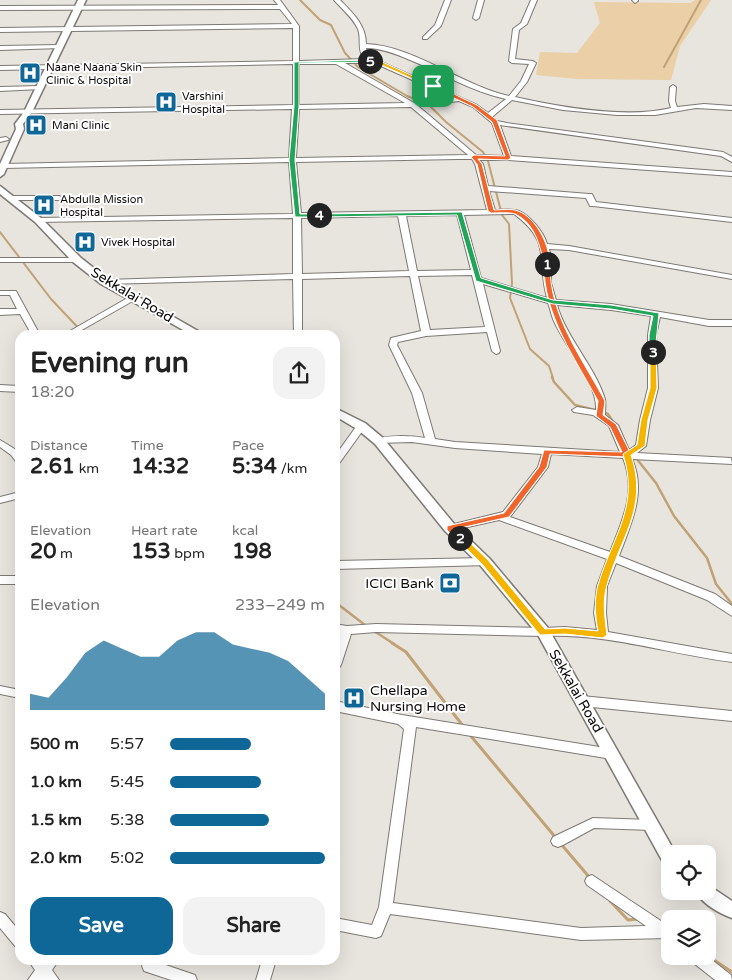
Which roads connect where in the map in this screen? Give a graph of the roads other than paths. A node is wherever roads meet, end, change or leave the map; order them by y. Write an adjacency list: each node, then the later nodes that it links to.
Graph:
1 (82, 0): 8 (main road)
2 (277, 0): 9 (street)
3 (337, 0): 15 (street)
4 (448, 0): 14 (street)
5 (481, 0): 10 (street)
6 (534, 0): 26 (street)
7 (0, 8): 8 (street)
8 (78, 8): 9 (street); 12 (main road)
9 (282, 8): 11 (street)
10 (476, 18)
11 (296, 26): 12 (street); 19 (street)
12 (68, 28): 13 (street); 16 (main road)
13 (0, 30)
14 (424, 38)
15 (362, 46): 18 (street); 26 (street)
16 (59, 47): 17 (street); 21 (main road)
17 (0, 48)
18 (376, 61): 20 (street); 27 (street)
19 (296, 62): 20 (street); 21 (street); 29 (street)
20 (338, 62): 28 (street)
21 (50, 67): 22 (street); 24 (main road)
22 (0, 68)
23 (673, 87): 31 (street)
24 (39, 88): 25 (street); 33 (main road)
25 (0, 89)
26 (511, 98): 31 (street); 34 (street)
27 (459, 99): 28 (street); 34 (street)
28 (413, 104): 29 (street); 39 (street)
29 (296, 106): 33 (street); 41 (street)
30 (732, 108): 31 (street)
31 (675, 109)
32 (0, 112): 33 (street)
33 (28, 112): 36 (main road)
34 (488, 117): 35 (street)
35 (495, 122): 40 (street); 42 (street)
36 (19, 124): 37 (main road); 43 (main road)
37 (3, 140): 38 (main road)
38 (0, 152)
39 (474, 157): 40 (street); 41 (street); 46 (street)
40 (508, 158): 44 (street)
41 (292, 160): 43 (street); 52 (street)
42 (732, 160)
43 (1, 170)
44 (732, 174)
45 (0, 188): 47 (main road, Sekkalai Road)
46 (485, 188): 49 (street); 54 (street)
47 (14, 198): 48 (street); 53 (main road, Sekkalai Road)
48 (59, 198)
49 (492, 211): 50 (street); 55 (street)
50 (460, 213): 51 (street); 59 (street)
51 (402, 215): 52 (street); 58 (street)
52 (297, 216): 53 (street); 60 (street)
53 (38, 220): 57 (main road, Sekkalai Road)
54 (732, 220)
55 (544, 246): 61 (street); 65 (street)
56 (0, 260): 57 (street)
57 (77, 260): 62 (main road, Sekkalai Road)
58 (414, 273): 59 (street); 60 (street); 75 (street)
59 (477, 276): 65 (street); 70 (street)
60 (297, 277): 62 (street); 74 (street)
61 (732, 278)
62 (105, 282): 64 (main road, Sekkalai Road)
63 (0, 293): 66 (street)
64 (134, 298): 72 (street); 73 (main road, Sekkalai Road)
65 (553, 302): 68 (street); 81 (street)
66 (23, 311): 67 (street); 71 (street)
67 (0, 312)
68 (656, 314): 69 (street); 88 (street)
69 (732, 323)
70 (489, 329): 75 (street); 76 (street)
71 (33, 330)
72 (76, 330)
73 (191, 330)
74 (298, 330)
75 (426, 333): 84 (street)
76 (496, 351)
77 (0, 388): 78 (street)
78 (15, 389)
79 (577, 410): 81 (street)
80 (340, 414): 82 (main road, Sekkalai Road)
81 (600, 416): 88 (street)
82 (361, 426): 83 (main road, Sekkalai Road); 89 (street)
83 (379, 441): 84 (street); 94 (main road, Sekkalai Road)
84 (431, 442): 86 (street)
85 (0, 443): 87 (street)
86 (547, 451): 88 (street); 93 (street)
87 (15, 453)
88 (627, 454): 90 (street); 95 (street)
89 (340, 456)
90 (732, 462)
91 (15, 496): 92 (street)
92 (0, 500)
93 (502, 516): 94 (street); 95 (street)
94 (450, 528): 96 (main road, Sekkalai Road)
95 (613, 558): 100 (street); 103 (street)
96 (485, 562): 97 (street); 102 (main road, Sekkalai Road)
97 (340, 565)
98 (0, 580): 99 (street)
99 (15, 580)
100 (732, 612)
101 (341, 629): 102 (street)
102 (543, 632): 103 (street); 107 (main road, Sekkalai Road)
103 (603, 635): 104 (street)
104 (732, 658)
105 (0, 690): 106 (street)
106 (15, 693)
107 (582, 701): 109 (street); 111 (main road, Sekkalai Road)
108 (340, 707): 110 (street)
109 (732, 716)
110 (402, 720): 111 (street); 117 (street)
111 (612, 754): 112 (main road, Sekkalai Road)
112 (652, 825): 113 (street); 114 (main road, Sekkalai Road)
113 (558, 841)
114 (662, 845)
115 (592, 880): 121 (street)
116 (716, 899): 118 (main road)
117 (386, 907): 120 (street); 122 (street)
118 (732, 910)
119 (0, 920): 123 (street)
120 (340, 925)
121 (661, 929)
122 (661, 934)
123 (15, 936)
124 (268, 965): 128 (street)
125 (707, 965): 129 (street)
126 (149, 966): 127 (street)
127 (190, 980)
128 (263, 980)
129 (726, 980)

